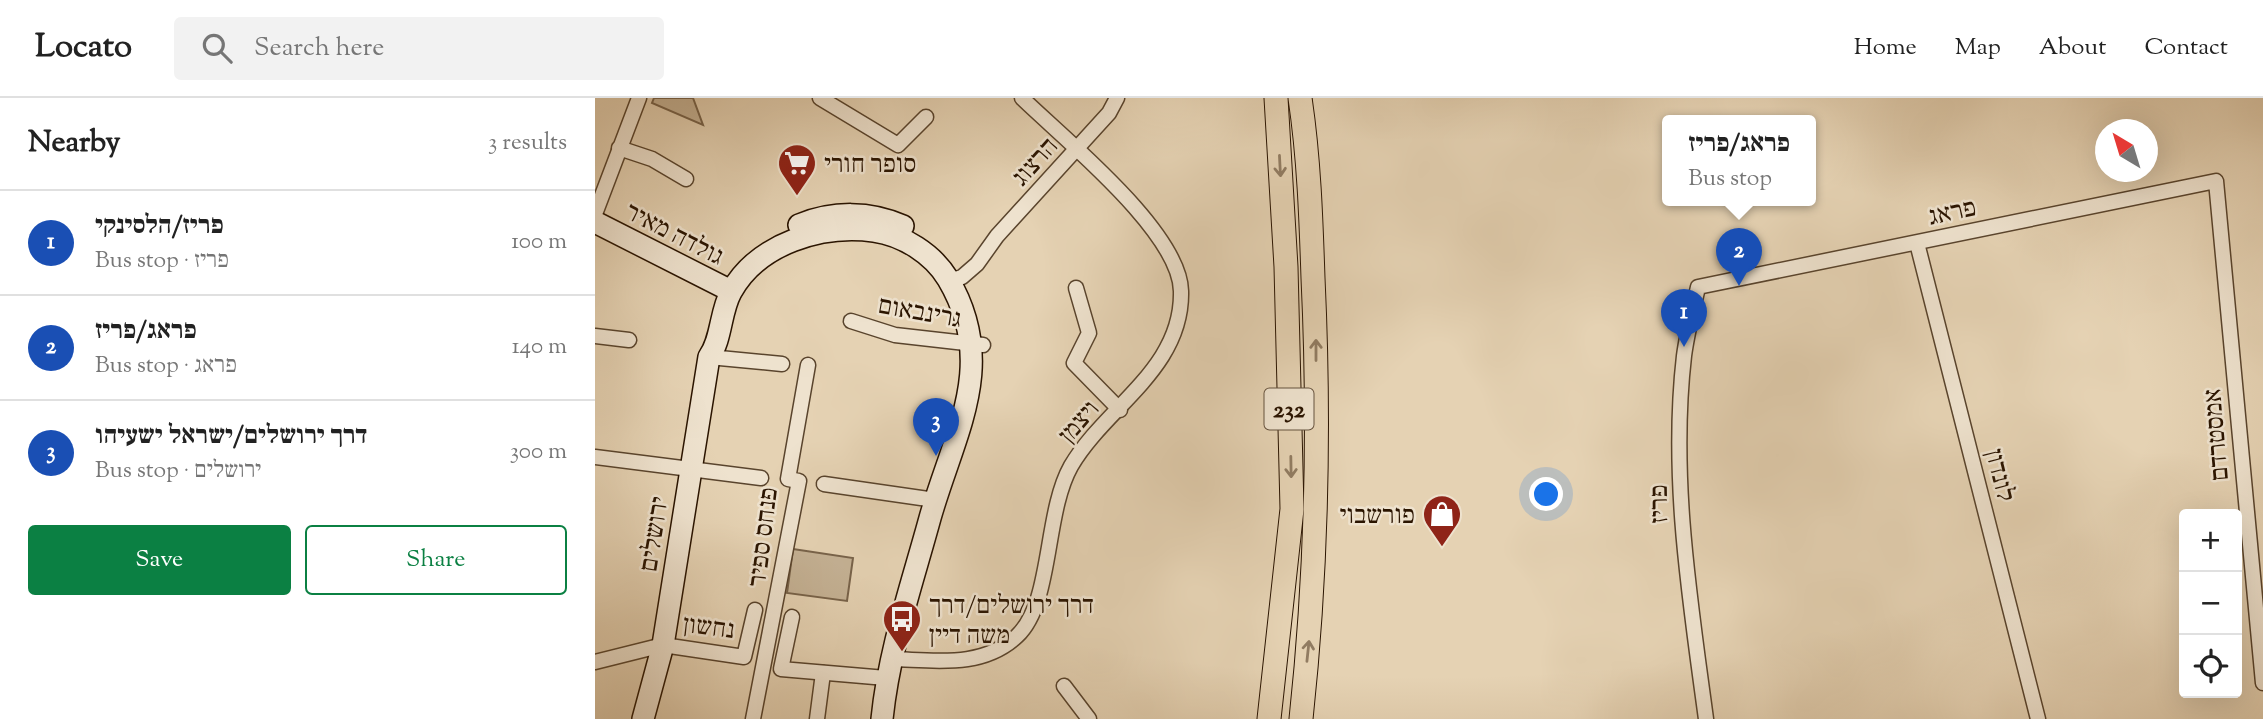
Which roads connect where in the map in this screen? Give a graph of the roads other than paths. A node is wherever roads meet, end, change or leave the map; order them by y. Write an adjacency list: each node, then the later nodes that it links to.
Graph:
1 (639, 98): 8 (street)
2 (1022, 98): 9 (street, ויצמן)
3 (1117, 98): 9 (street, הרצוג)
4 (1276, 98): 45 (main road, 232, one-way to 45)
5 (1300, 98): 46 (main road, 232, one-way to 5)
6 (824, 99): 7 (street)
7 (926, 117)
8 (619, 148): 10 (street); 12 (street)
9 (1076, 151): 15 (street, הרצוג); 26 (street, ויצמן)
10 (686, 179)
11 (2216, 181): 14 (street, פראג); 38 (street, אמסטרדם)
12 (595, 214)
13 (595, 222): 18 (street, גולדה מאיר)
14 (1917, 243): 16 (street, פראג); 48 (street, לונדון)
15 (956, 275): 18 (street, ירושלים); 22 (street, ירושלים)
16 (1698, 287): 47 (street, פריז)
17 (1076, 288): 26 (street)
18 (725, 289): 23 (street, ירושלים)
19 (851, 321): 22 (street, גרינבאום)
20 (595, 336): 21 (street)
21 (629, 340)
22 (977, 345): 31 (street, ירושלים)
23 (709, 357): 24 (street); 28 (street, ירושלים)
24 (782, 364)
25 (808, 365): 41 (street, פנחס ספיר)
26 (1120, 410): 36 (street, ויצמן)
27 (595, 457): 28 (street)
28 (691, 472): 29 (street); 34 (street, ירושלים)
29 (761, 478)
30 (824, 484): 31 (street)
31 (935, 500): 36 (street, ירושלים)
32 (755, 610): 34 (street, נחשון)
33 (792, 617): 37 (street, ויצמן)
34 (663, 645): 35 (street); 40 (street, ירושלים)
35 (595, 662)
36 (888, 668): 37 (street, ויצמן); 43 (street, ירושלים)
37 (823, 673): 42 (street)
38 (2263, 683)
39 (1064, 686): 44 (street)
40 (644, 719)
41 (753, 719)
42 (817, 719)
43 (882, 719)
44 (1089, 719)
45 (1269, 719)
46 (1301, 719)
47 (1706, 719)
48 (2038, 719)

